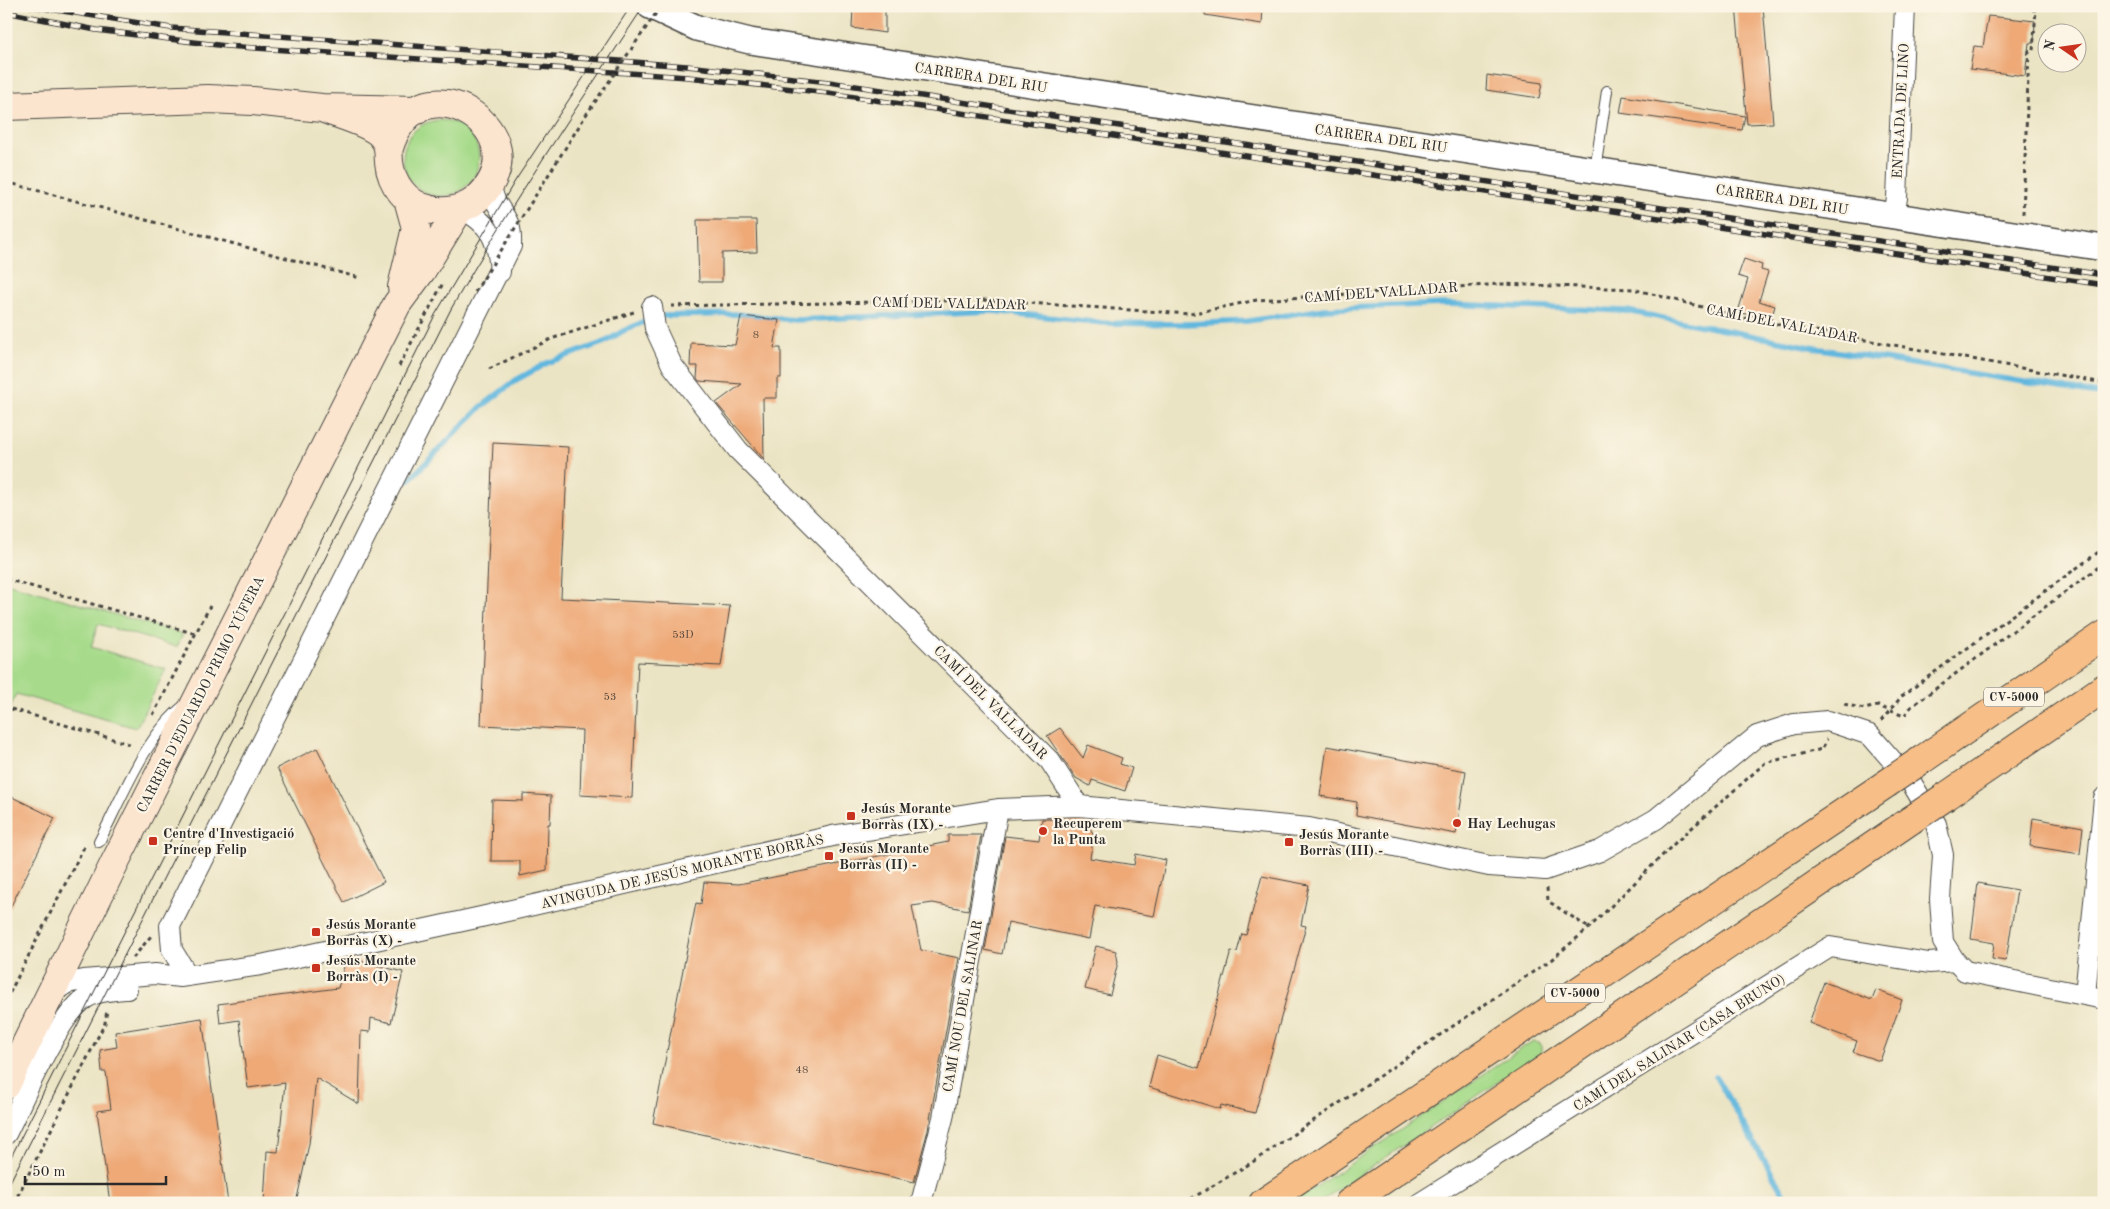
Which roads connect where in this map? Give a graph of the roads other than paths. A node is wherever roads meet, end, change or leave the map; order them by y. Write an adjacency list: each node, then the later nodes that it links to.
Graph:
1 (1905, 6): 12 (street, ENTRADA DE LINO)
2 (657, 8): 8 (street, CARRERA DEL RIU)
3 (1607, 91): 8 (lane)
4 (6, 106): 5 (main road)
5 (322, 108): 6 (main road); 7 (main road)
6 (417, 110): 7 (main road); 9 (main road)
7 (390, 148): 10 (main road)
8 (1595, 170): 12 (street, CARRERA DEL RIU)
9 (490, 184): 11 (main road); 14 (street)
10 (408, 199): 11 (main road); 15 (main road, CARRER D'EDUARDO PRIMO YÚFERA)
11 (460, 208): 14 (street); 15 (main road, CARRER D'EDUARDO PRIMO YÚFERA)
12 (1894, 216): 13 (street, CARRERA DEL RIU)
13 (2104, 248)
14 (500, 272): 25 (street)
15 (397, 304): 18 (main road, CARRER D'EDUARDO PRIMO YÚFERA)
16 (652, 307): 21 (street, CAMÍ DEL VALLADAR)
17 (2104, 636): 31 (highway, CV-5000, bridge)
18 (206, 682): 23 (lane); 26 (main road, CARRER D'EDUARDO PRIMO YÚFERA)
19 (2104, 688): 32 (highway, CV-5000, bridge)
20 (2104, 798): 27 (street)
21 (1079, 806): 22 (street, AVINGUDA DE JESÚS MORANTE BORRÀS); 24 (street, AVINGUDA DE JESÚS MORANTE BORRÀS)
22 (998, 809): 25 (street, AVINGUDA DE JESÚS MORANTE BORRÀS); 30 (street, CAMÍ NOU DEL SALINAR)
23 (99, 842)
24 (1955, 962): 27 (street); 33 (street, CAMÍ DEL SALINAR (CASA BRUNO))
25 (184, 977): 26 (street, AVINGUDA DE JESÚS MORANTE BORRÀS); 29 (street, AVINGUDA DE JESÚS MORANTE BORRÀS)
26 (52, 993): 28 (main road, CARRER D'EDUARDO PRIMO YÚFERA)
27 (2094, 997)
28 (6, 1085)
29 (6, 1134)
30 (921, 1203)
31 (1264, 1203)
32 (1348, 1203)
33 (1420, 1203)

